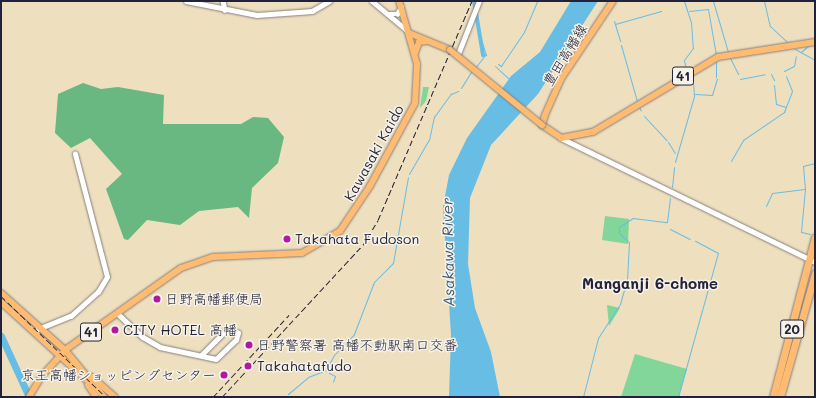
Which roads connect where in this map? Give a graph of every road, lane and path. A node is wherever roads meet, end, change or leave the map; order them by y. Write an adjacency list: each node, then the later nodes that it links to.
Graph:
1 (186, 1): 8 (street)
2 (223, 1): 8 (street)
3 (329, 1): 8 (street)
4 (372, 1): 9 (street)
5 (479, 1): 14 (street)
6 (613, 1): 15 (main road, 豊田高幡線)
7 (400, 4): 9 (street); 10 (main road, Kawasaki Kaido)
8 (226, 10)
9 (388, 14): 10 (street)
10 (409, 32): 11 (main road); 13 (main road, Kawasaki Kaido / 41)
11 (427, 41): 13 (main road); 14 (main road, bridge)
12 (815, 42): 16 (main road, 41)
13 (415, 53): 23 (main road, Kawasaki Kaido / 41)
14 (458, 54): 15 (main road, bridge)
15 (542, 125): 16 (main road)
16 (561, 138): 19 (street)
17 (74, 154): 24 (street)
18 (815, 237): 19 (highway, 20)
19 (813, 261): 33 (highway, 20)
20 (815, 273): 34 (highway, 20)
21 (1, 293): 24 (main road)
22 (1, 302): 25 (main road)
23 (117, 313): 26 (main road, Kawasaki Kaido / 41); 28 (street)
24 (40, 328): 25 (street); 26 (main road)
25 (34, 332): 27 (main road)
26 (65, 350): 27 (main road, Kawasaki Kaido / 41); 29 (main road)
27 (60, 355): 30 (main road, Kawasaki Kaido / 41); 31 (main road)
28 (202, 355): 28 (street)
29 (83, 369): 31 (main road); 32 (main road)
30 (30, 395)
31 (101, 396)
32 (114, 397)
33 (773, 397)
34 (780, 397)

